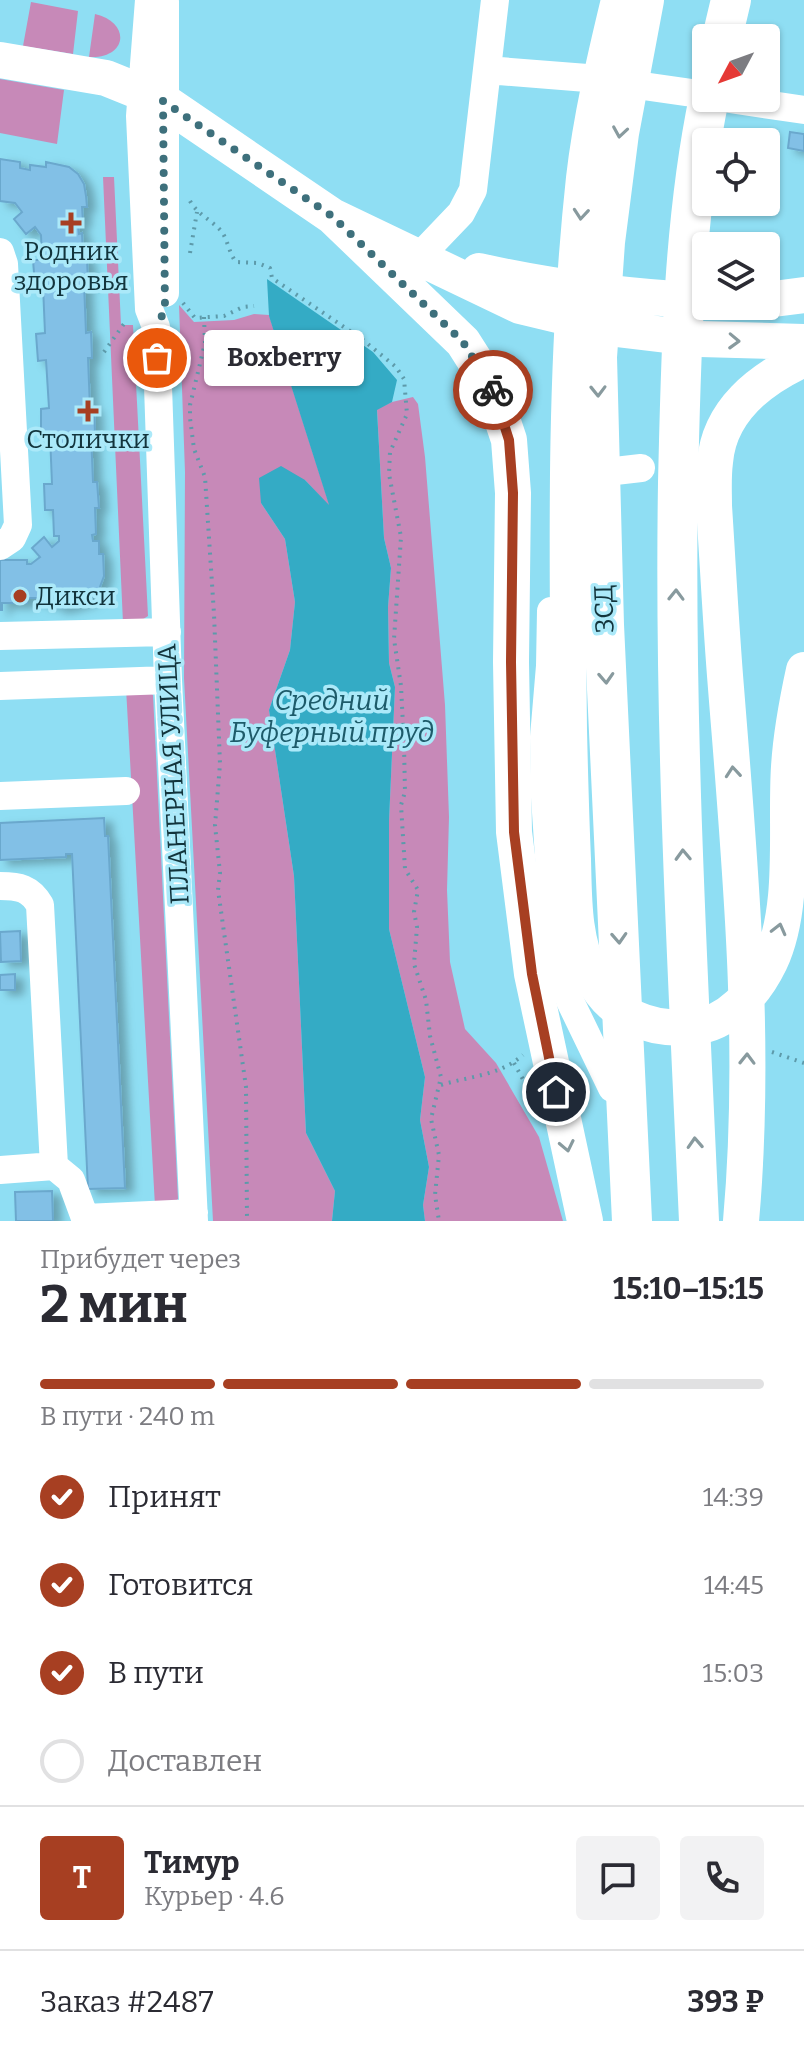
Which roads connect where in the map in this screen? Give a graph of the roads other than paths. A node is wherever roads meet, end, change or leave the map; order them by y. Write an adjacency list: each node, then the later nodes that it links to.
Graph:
1 (149, 0): 11 (street, ПЛАНЕРНАЯ УЛИЦА)
2 (165, 0): 11 (street, ПЛАНЕРНАЯ УЛИЦА)
3 (495, 0): 9 (street)
4 (619, 0): 25 (main road, one-way to 25)
5 (644, 0): 37 (highway, ЗСД, one-way to 37)
6 (731, 0): 7 (highway)
7 (725, 24)
8 (0, 60): 11 (main road)
9 (487, 70): 10 (street); 15 (street)
10 (692, 94)
11 (152, 96): 13 (main road); 23 (street, ПЛАНЕРНАЯ УЛИЦА)
12 (706, 112): 38 (highway, one-way to 12)
13 (332, 216): 15 (main road); 36 (main road, one-way to 36)
14 (0, 252): 22 (street)
15 (419, 257): 18 (main road); 19 (main road, one-way to 19)
16 (804, 295): 17 (main road)
17 (780, 298)
18 (692, 300)
19 (804, 342)
20 (804, 359): 39 (main road, one-way to 20)
21 (641, 468): 31 (street)
22 (0, 546)
23 (167, 632): 24 (street); 26 (street, ПЛАНЕРНАЯ УЛИЦА)
24 (0, 636)
25 (804, 670)
26 (168, 680): 27 (street); 34 (street, ПЛАНЕРНАЯ УЛИЦА)
27 (0, 686)
28 (126, 791): 29 (street)
29 (0, 796)
30 (0, 886): 32 (street)
31 (612, 1088)
32 (54, 1166): 33 (street); 35 (street)
33 (0, 1170)
34 (194, 1217): 35 (street)
35 (85, 1219)
36 (585, 1221)
37 (632, 1221)
38 (699, 1221)
39 (741, 1221)

